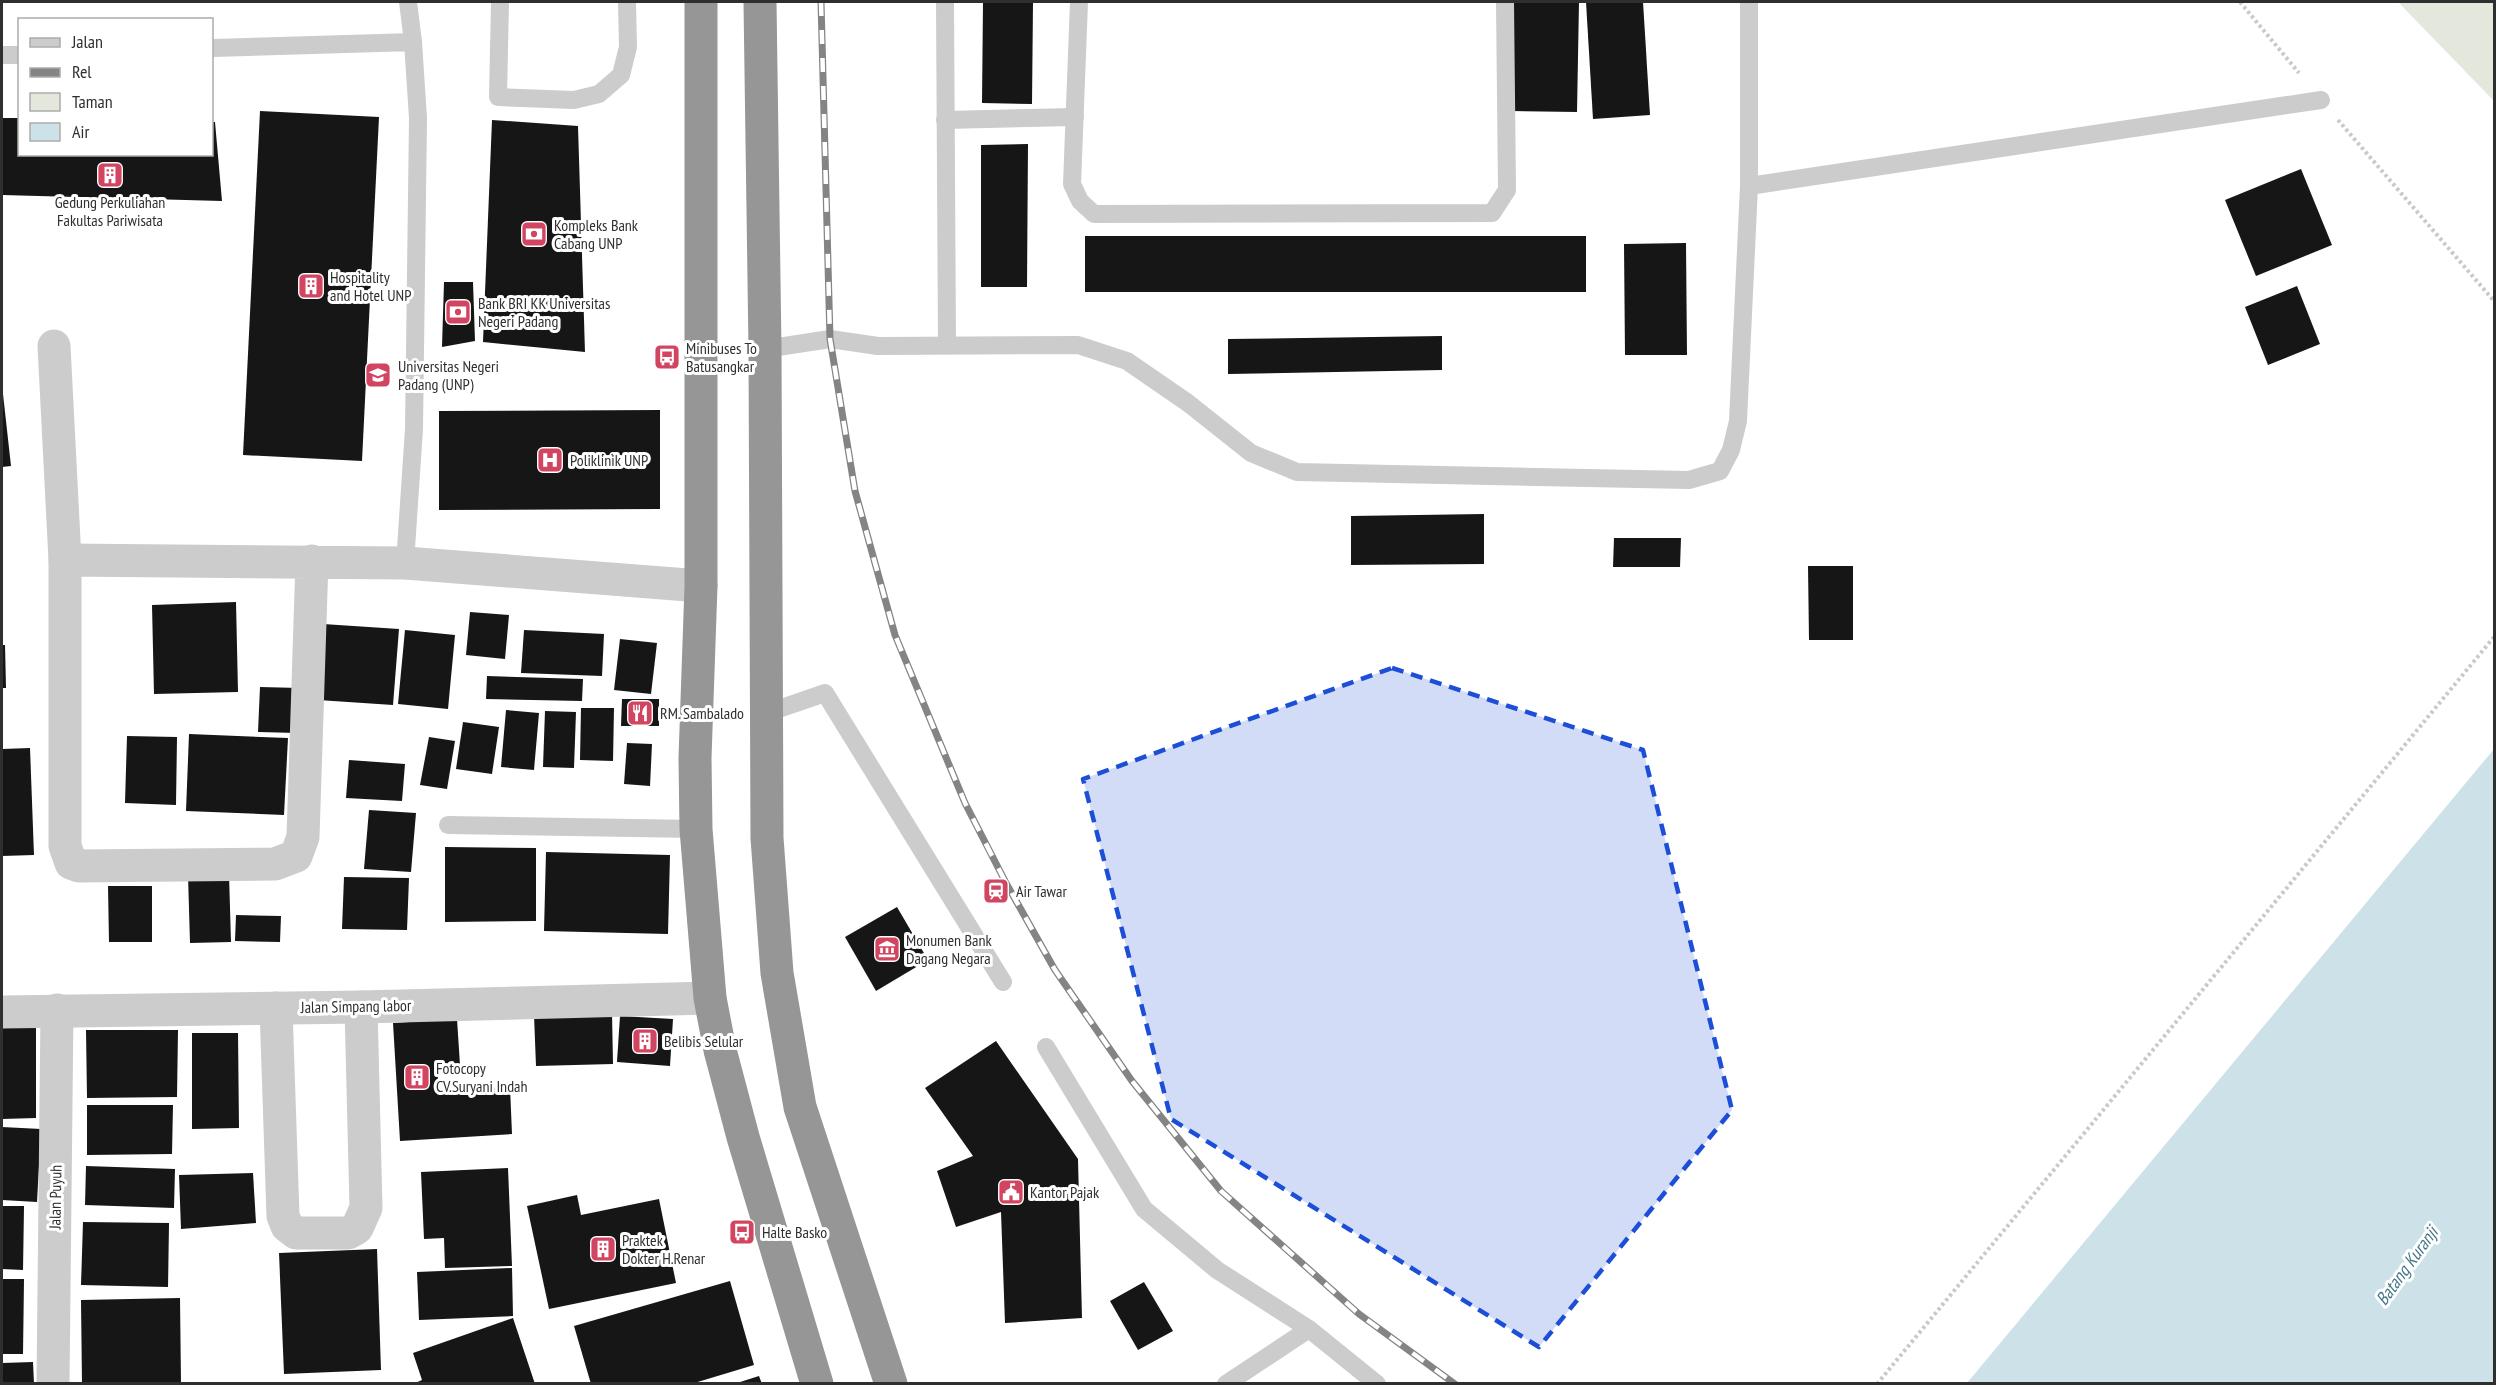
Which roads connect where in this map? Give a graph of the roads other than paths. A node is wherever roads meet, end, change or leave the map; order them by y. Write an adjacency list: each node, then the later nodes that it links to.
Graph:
1 (408, 2): 10 (lane)
2 (500, 2): 3 (lane)
3 (627, 2)
4 (702, 2): 24 (highway)
5 (760, 2): 20 (highway)
6 (945, 2): 16 (lane)
7 (1078, 2): 15 (lane)
8 (1505, 2): 15 (lane)
9 (1749, 2): 17 (lane)
10 (413, 42): 11 (lane); 23 (lane)
11 (213, 48)
12 (18, 55): 13 (lane)
13 (2, 56)
14 (2322, 100): 17 (lane)
15 (1075, 117): 16 (lane)
16 (945, 120): 18 (lane)
17 (1749, 186): 18 (lane)
18 (946, 345): 20 (lane)
19 (54, 346): 21 (street)
20 (765, 349): 25 (highway)
21 (65, 560): 22 (street); 22 (street)
22 (312, 561): 23 (street)
23 (405, 563): 24 (street)
24 (701, 586): 27 (highway)
25 (767, 713): 28 (lane); 38 (highway)
26 (448, 825): 27 (lane)
27 (696, 829): 29 (highway)
28 (1003, 982)
29 (710, 998): 30 (street, Jalan Simpang labor); 37 (highway)
30 (361, 1007): 31 (street, Jalan Simpang labor); 31 (street)
31 (276, 1008): 32 (street, Jalan Simpang labor)
32 (57, 1010): 33 (street, Jalan Simpang labor); 36 (street, Jalan Puyuh)
33 (2, 1012)
34 (1046, 1047): 35 (lane)
35 (1309, 1329): 39 (lane); 40 (lane)
36 (53, 1383)
37 (817, 1383)
38 (891, 1383)
39 (1226, 1383)
40 (1377, 1383)

